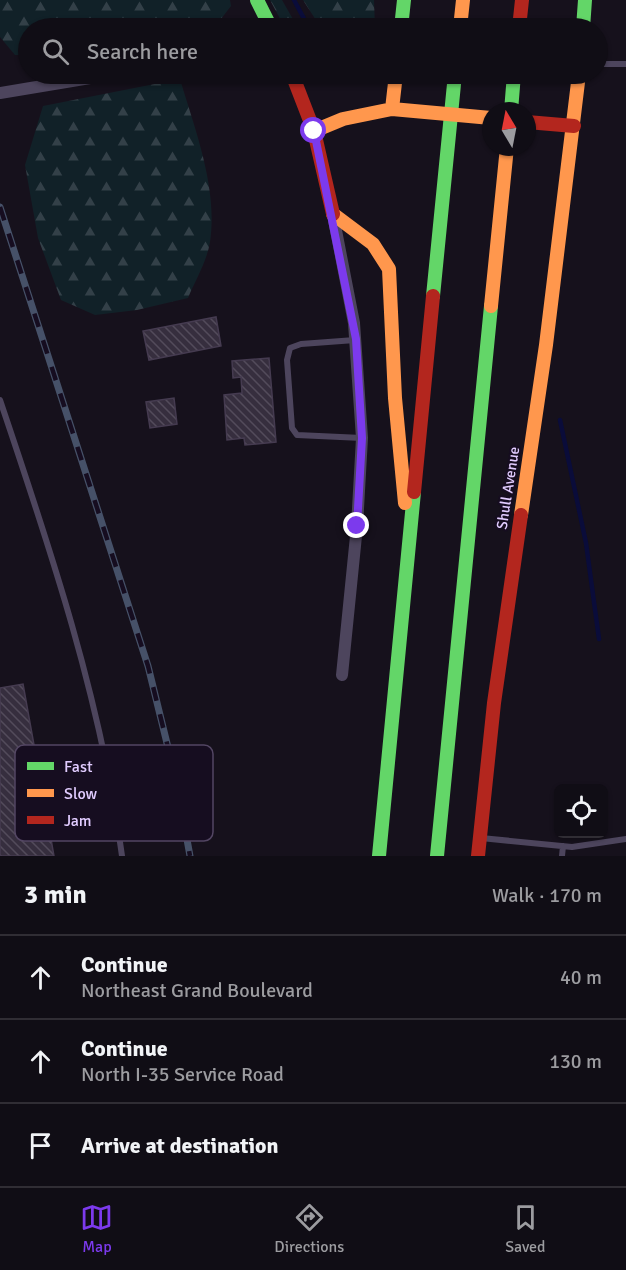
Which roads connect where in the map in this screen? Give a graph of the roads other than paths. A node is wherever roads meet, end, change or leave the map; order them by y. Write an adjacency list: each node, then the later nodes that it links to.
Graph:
1 (257, 0): 6 (main road)
2 (404, 0): 7 (main road)
3 (463, 0): 8 (main road)
4 (522, 0): 9 (main road)
5 (585, 0): 10 (main road)
6 (266, 18)
7 (402, 18)
8 (461, 18)
9 (520, 18)
10 (584, 18)
11 (608, 64): 12 (lane)
12 (626, 64)
13 (54, 84): 19 (street)
14 (296, 84): 25 (main road)
15 (395, 84): 21 (main road)
16 (455, 84): 31 (main road)
17 (513, 84): 20 (main road)
18 (578, 84): 24 (main road, Shull Avenue)
19 (0, 93)
20 (512, 102)
21 (392, 109): 22 (main road); 25 (main road)
22 (482, 117)
23 (536, 123): 24 (main road)
24 (574, 126): 34 (main road, Shull Avenue)
25 (314, 131): 27 (main road)
26 (506, 156): 40 (main road)
27 (333, 214): 28 (street); 31 (main road)
28 (356, 339): 30 (street); 30 (lane)
29 (0, 400): 33 (lane)
30 (362, 438): 32 (street)
31 (410, 553): 39 (main road)
32 (342, 675)
33 (101, 745)
34 (480, 838): 37 (lane); 41 (main road, Shull Avenue)
35 (626, 839): 37 (lane)
36 (119, 841): 38 (lane)
37 (564, 846): 42 (lane)
38 (122, 856)
39 (379, 856)
40 (437, 856)
41 (478, 856)
42 (562, 856)

